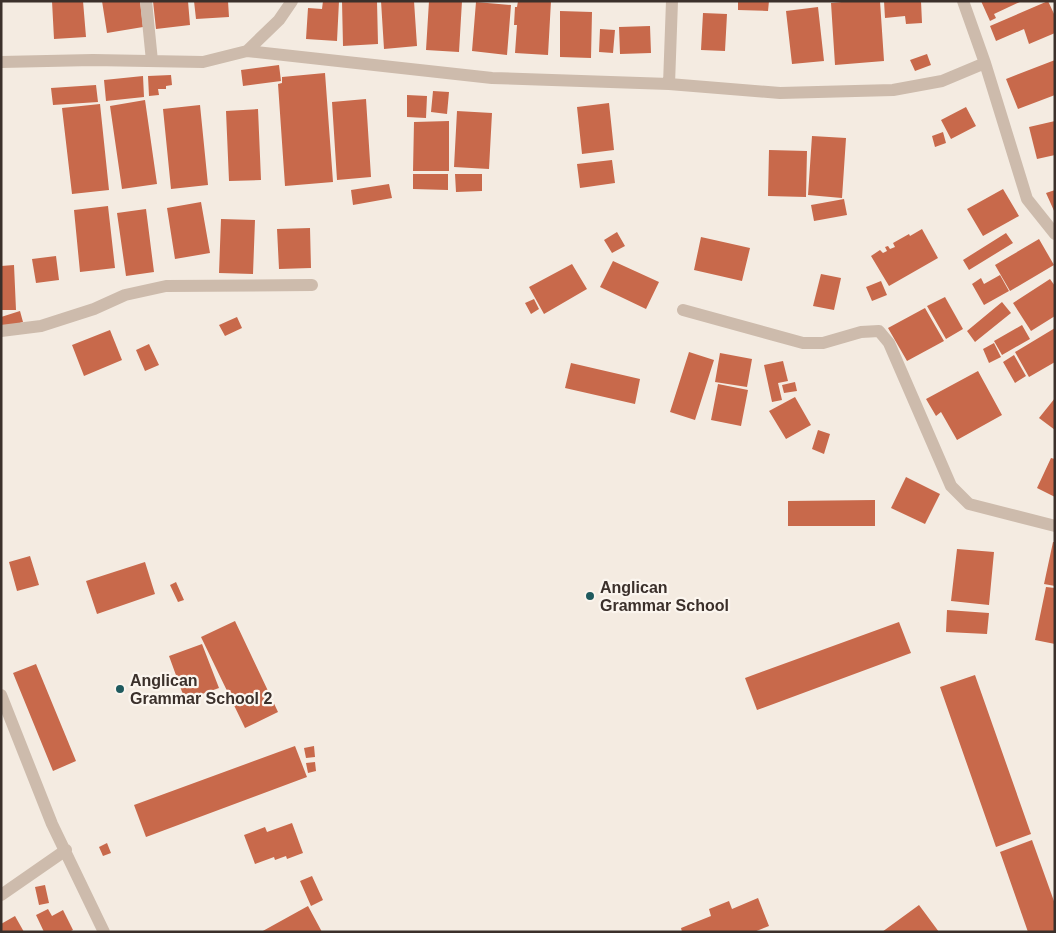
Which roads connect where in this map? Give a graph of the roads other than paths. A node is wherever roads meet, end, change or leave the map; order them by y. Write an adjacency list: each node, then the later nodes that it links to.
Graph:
1 (146, 1): 6 (street)
2 (292, 1): 5 (street)
3 (672, 1): 9 (street)
4 (963, 1): 8 (street)
5 (247, 51): 6 (street); 9 (street)
6 (152, 61): 7 (street)
7 (1, 62)
8 (985, 63): 9 (street); 10 (street)
9 (669, 84)
10 (1055, 234)
11 (312, 285): 13 (street)
12 (683, 310): 14 (street)
13 (1, 331)
14 (1055, 526)
15 (1, 695): 16 (street)
16 (66, 850): 17 (street); 18 (street)
17 (1, 895)
18 (104, 932)

